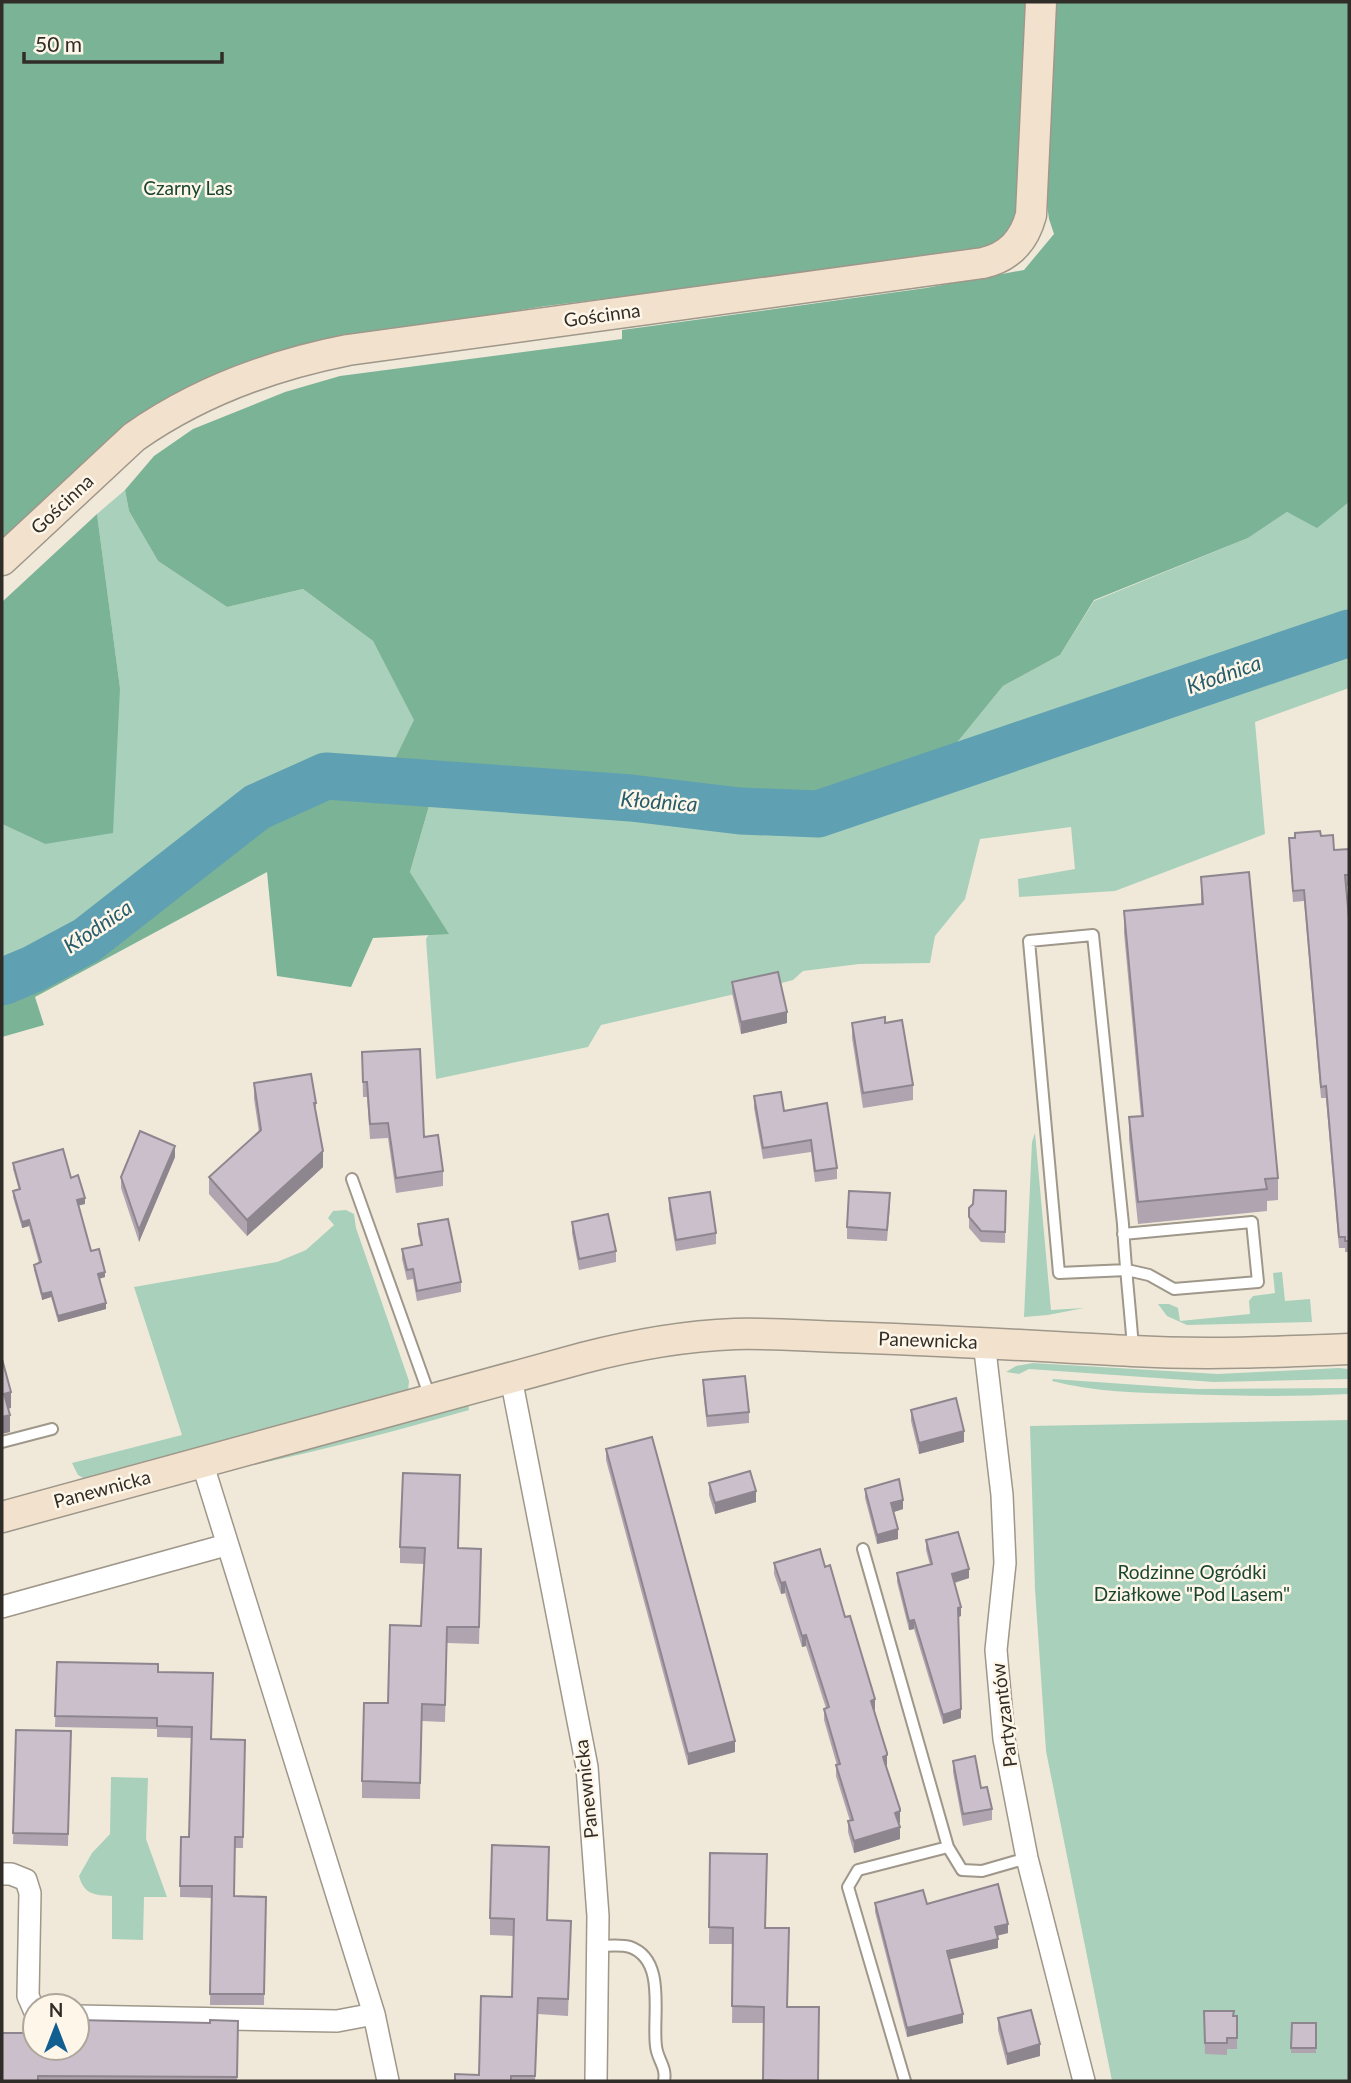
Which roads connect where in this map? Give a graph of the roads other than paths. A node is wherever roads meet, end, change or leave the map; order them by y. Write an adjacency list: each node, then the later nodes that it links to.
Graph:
1 (1041, 2): 2 (street, Gościnna)
2 (2, 560)
3 (352, 1179): 10 (lane)
4 (1124, 1234): 5 (lane); 5 (lane); 5 (lane)
5 (1127, 1270): 8 (lane)
6 (984, 1342): 8 (street, Panewnicka); 9 (street, Panewnicka); 19 (street, Partyzantów)
7 (1349, 1349): 8 (street, Panewnicka)
8 (1133, 1351)
9 (511, 1378): 10 (street, Panewnicka); 21 (street, Panewnicka)
10 (431, 1399): 13 (street, Panewnicka)
11 (52, 1429): 12 (lane)
12 (2, 1442)
13 (202, 1462): 14 (street, Panewnicka); 15 (street)
14 (2, 1517)
15 (226, 1545): 17 (street); 23 (street)
16 (863, 1549): 18 (lane)
17 (2, 1606)
18 (948, 1847): 19 (lane); 28 (lane)
19 (1027, 1858): 29 (street, Partyzantów)
20 (2, 1874): 22 (street)
21 (597, 1946): 26 (street, Panewnicka); 27 (lane)
22 (29, 1992)
23 (374, 2014): 24 (street); 25 (street)
24 (91, 2016)
25 (388, 2081)
26 (596, 2081)
27 (664, 2081)
28 (905, 2081)
29 (1084, 2081)

